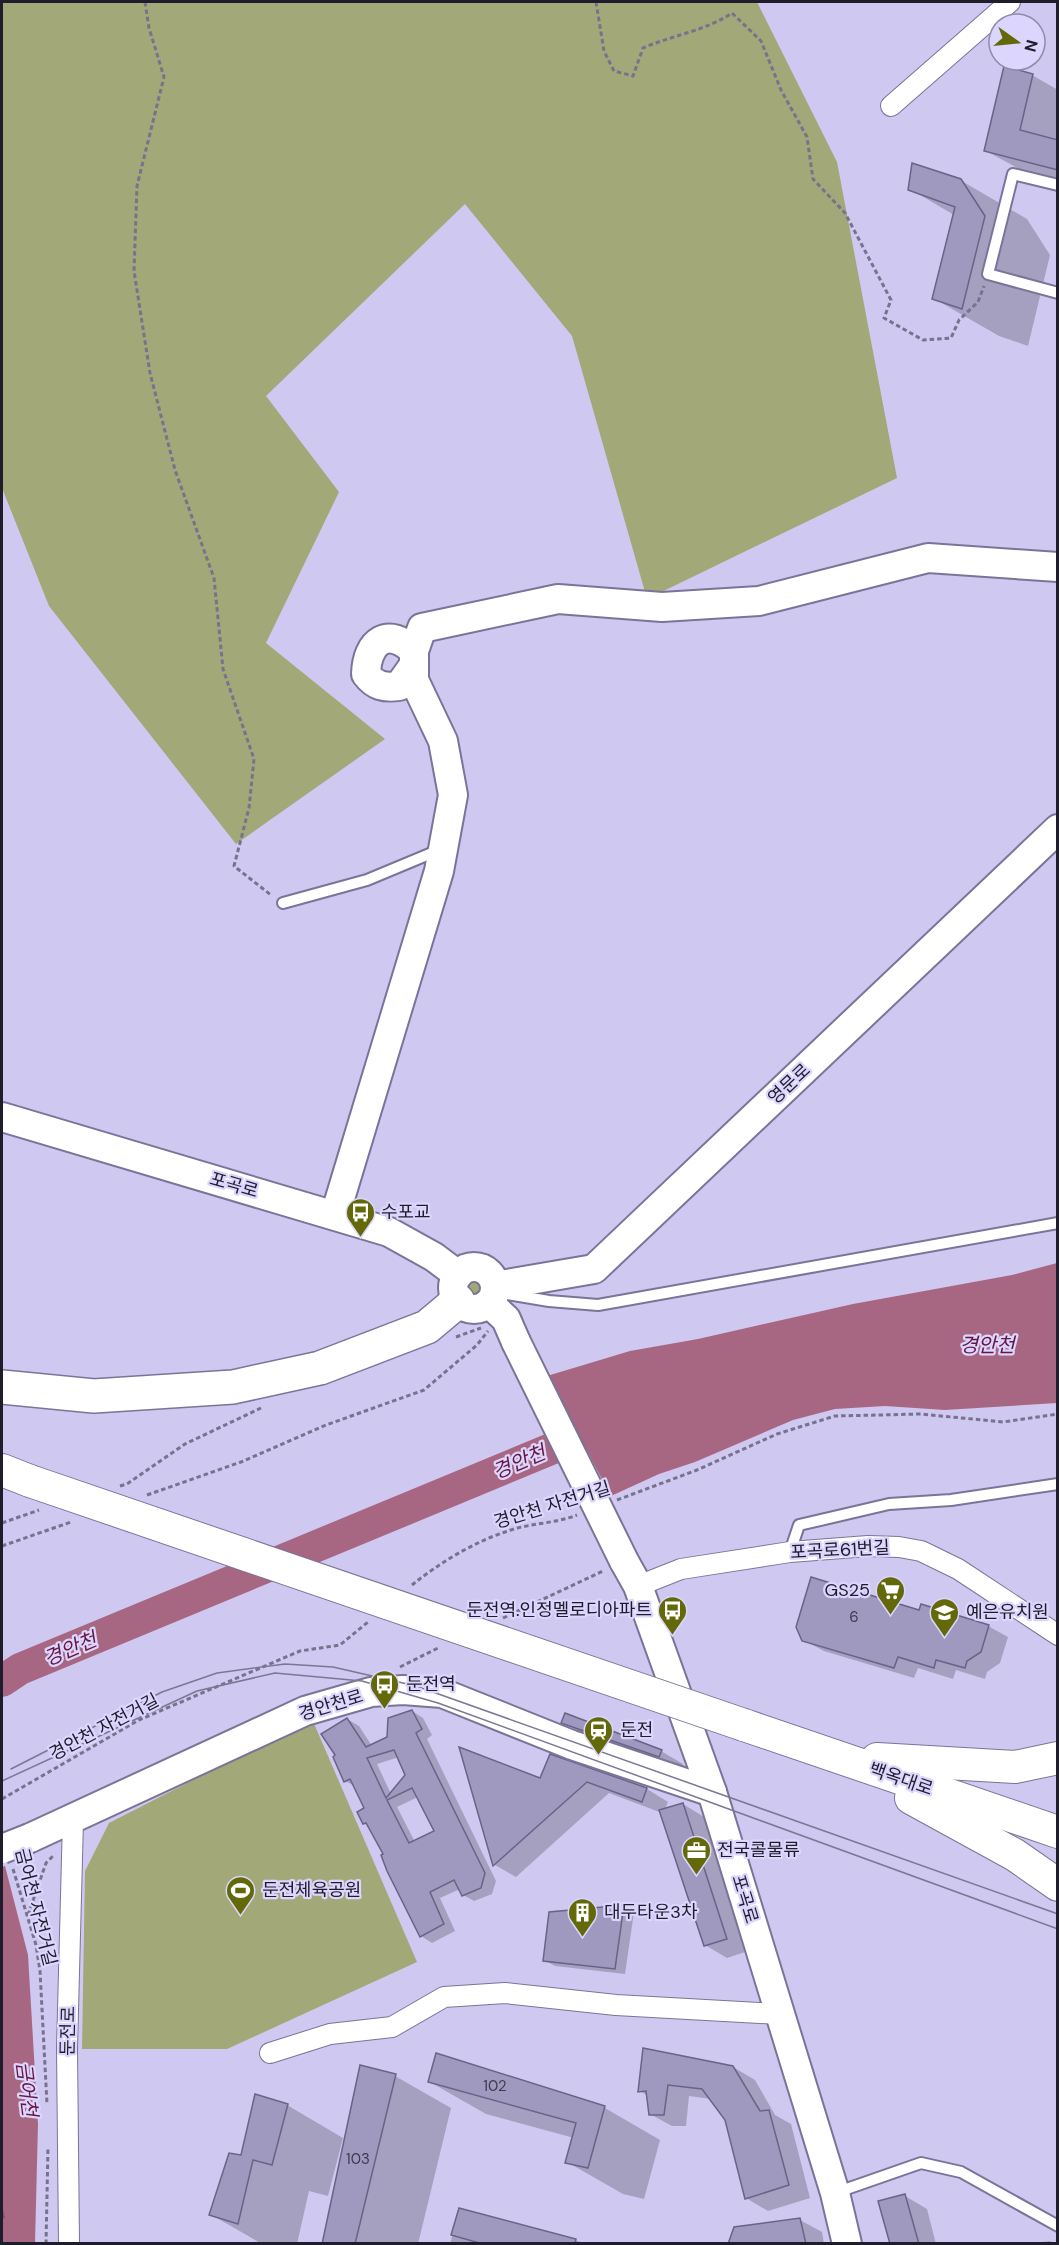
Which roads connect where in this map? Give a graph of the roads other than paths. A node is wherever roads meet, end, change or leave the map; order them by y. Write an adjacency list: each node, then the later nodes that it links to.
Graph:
1 (1010, 2): 2 (street)
2 (891, 106)
3 (1058, 185): 4 (lane)
4 (1058, 293)
5 (1058, 567): 7 (street)
6 (1058, 830): 12 (street, 영문로)
7 (443, 848): 8 (lane); 10 (street)
8 (283, 903)
9 (2, 1117): 10 (street, 포곡로)
10 (335, 1215): 12 (street, 포곡로)
11 (1058, 1223): 12 (lane)
12 (481, 1297): 13 (highway); 17 (street, 포곡로, bridge)
13 (2, 1387)
14 (16, 1476): 19 (main road, 백옥대로, bridge)
15 (1058, 1484): 16 (lane)
16 (790, 1552): 17 (street, 포곡로61번길); 18 (street, 포곡로61번길)
17 (638, 1586): 21 (street, 포곡로)
18 (1058, 1635)
19 (831, 1756): 20 (main road); 22 (main road, 백옥대로); 25 (main road)
20 (1058, 1758)
21 (712, 1791): 23 (street, 경안천로); 26 (street, 포곡로)
22 (1058, 1832)
23 (73, 1833): 24 (street, 경안천로, bridge); 30 (street, 둔전로)
24 (6, 1856)
25 (1058, 1885)
26 (779, 2014): 27 (street); 28 (street, 포곡로)
27 (270, 2053)
28 (835, 2193): 29 (lane); 31 (street, 포곡로)
29 (1058, 2226)
30 (69, 2244)
31 (846, 2244)

